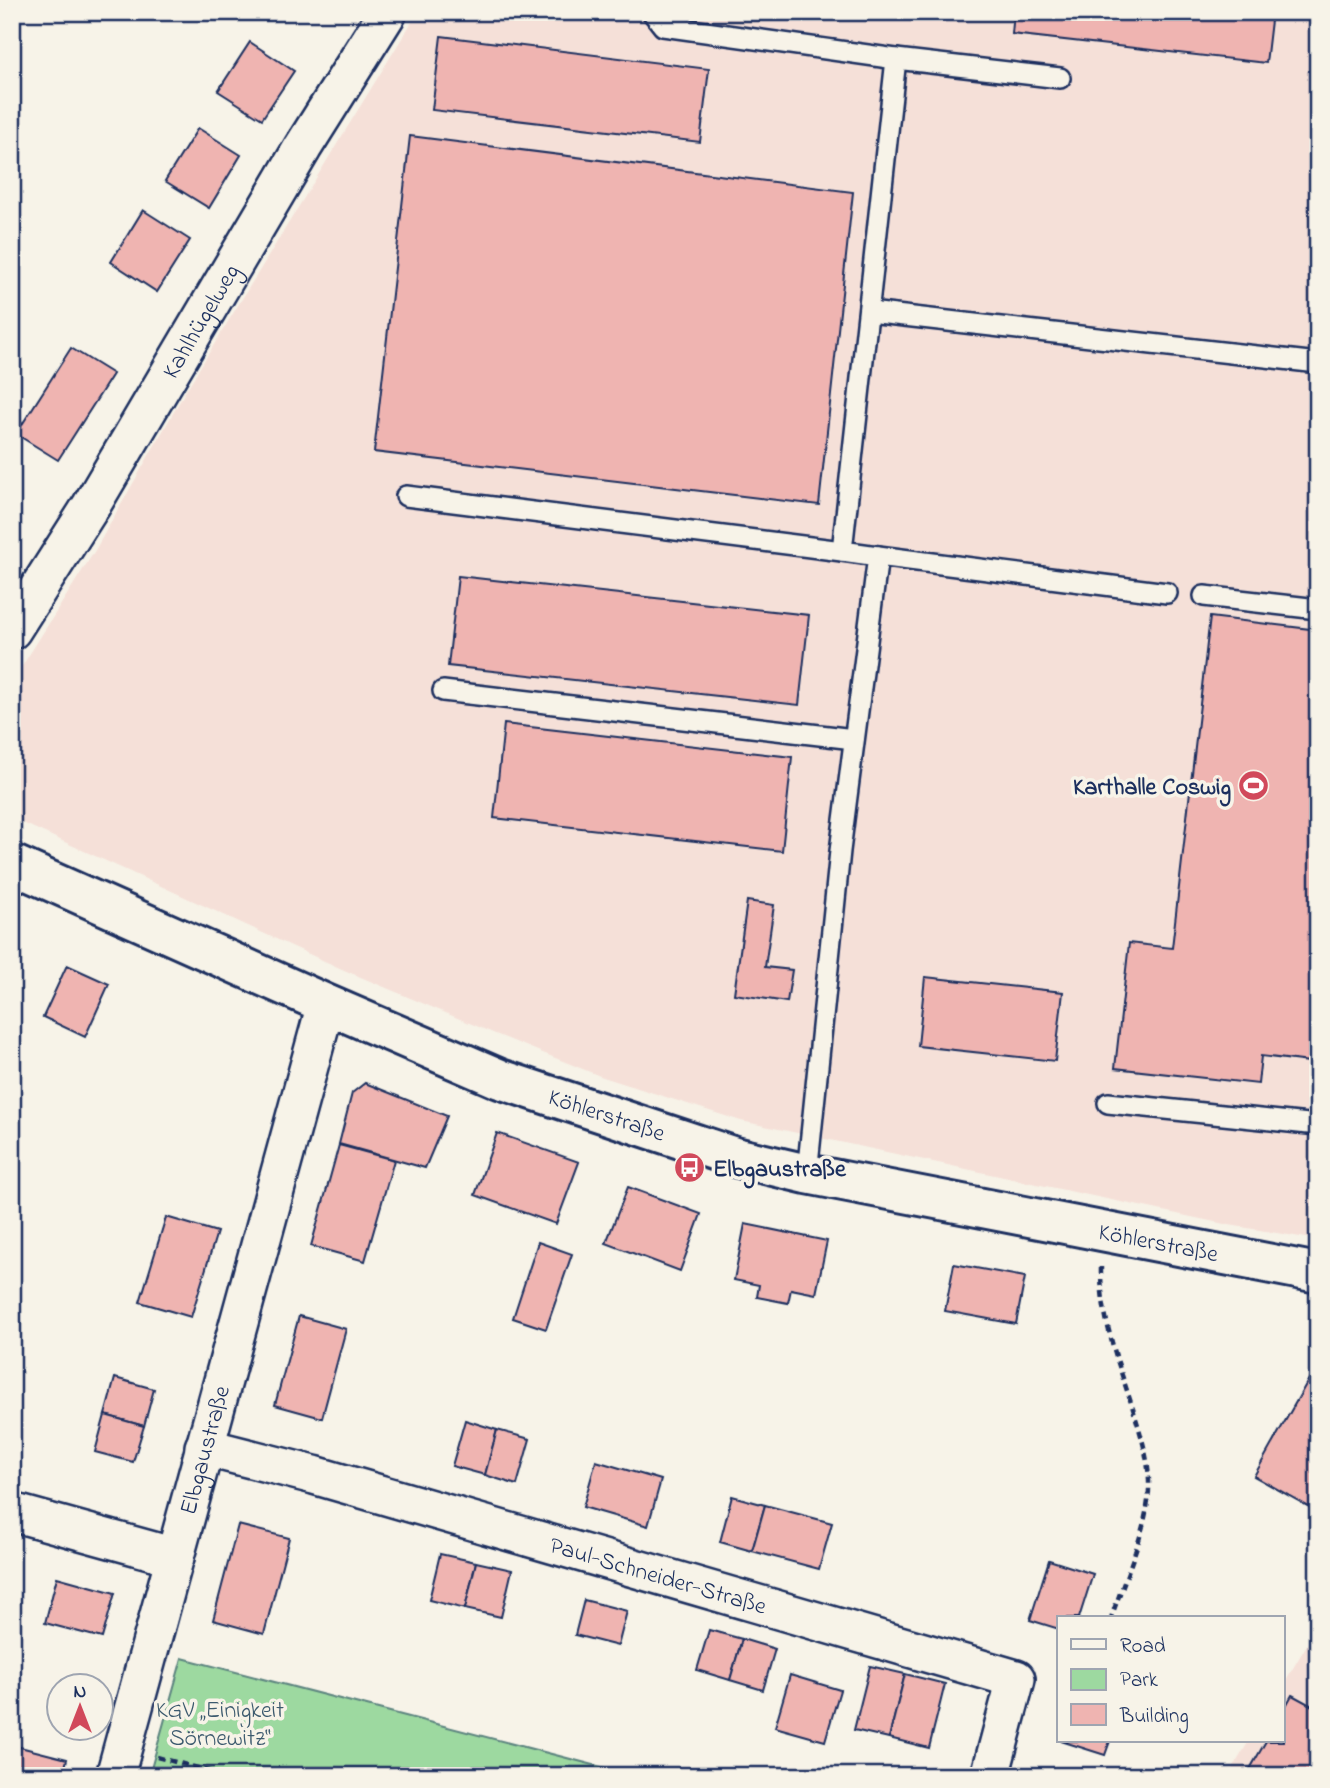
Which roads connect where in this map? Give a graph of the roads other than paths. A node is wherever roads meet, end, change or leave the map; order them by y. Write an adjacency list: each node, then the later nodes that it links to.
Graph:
1 (388, 12): 13 (street, Kahlhügelweg)
2 (652, 12): 3 (lane)
3 (896, 59): 4 (lane); 5 (lane)
4 (1060, 78)
5 (869, 312): 6 (lane); 8 (lane)
6 (1318, 363)
7 (406, 496): 8 (lane)
8 (842, 551): 9 (lane)
9 (878, 556): 10 (lane); 15 (lane)
10 (1167, 593)
11 (1204, 596): 12 (lane)
12 (1318, 609)
13 (12, 630)
14 (443, 691): 15 (lane)
15 (854, 740): 20 (lane)
16 (12, 864): 17 (street, Köhlerstraße)
17 (326, 1004): 20 (street, Köhlerstraße); 22 (street, Elbgaustraße)
18 (1108, 1103): 19 (lane)
19 (1318, 1125)
20 (807, 1174): 21 (street, Köhlerstraße)
21 (1318, 1273)
22 (204, 1447): 24 (street, Elbgaustraße); 26 (street, Paul-Schneider-Straße)
23 (12, 1512): 24 (street)
24 (175, 1557): 25 (street, Elbgaustraße)
25 (119, 1762)
26 (990, 1776)

